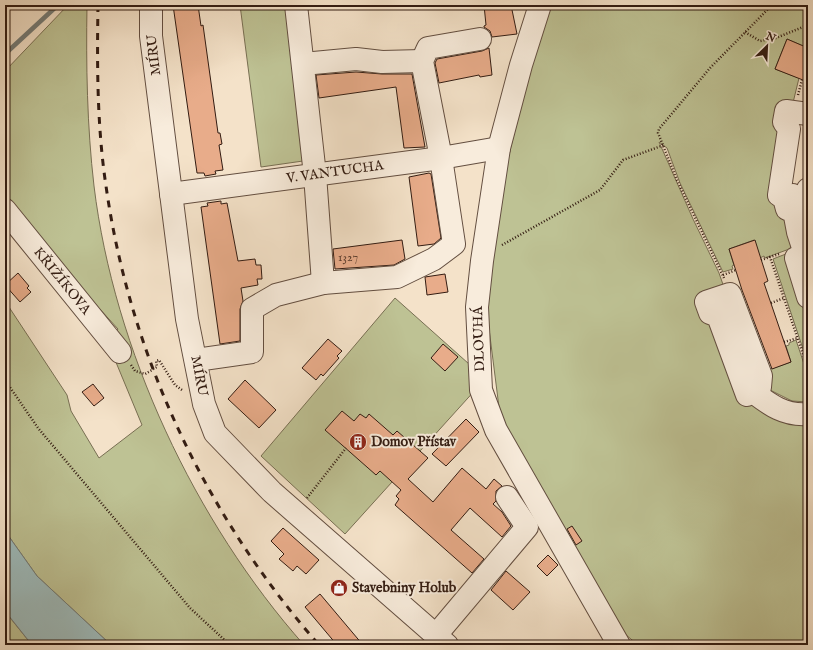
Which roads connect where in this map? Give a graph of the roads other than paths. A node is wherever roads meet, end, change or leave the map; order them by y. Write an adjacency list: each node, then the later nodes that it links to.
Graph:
1 (151, 5): 12 (street, MÍRU)
2 (296, 5): 6 (street)
3 (540, 5): 8 (street, DLOUHÁ)
4 (480, 39): 5 (street)
5 (422, 61): 6 (street); 9 (street)
6 (303, 64): 10 (street)
7 (803, 111): 13 (street)
8 (499, 148): 9 (street, V. VANTUCHA); 24 (street, DLOUHÁ)
9 (441, 158): 10 (street, V. VANTUCHA); 16 (street)
10 (315, 175): 12 (street, V. VANTUCHA); 16 (street)
11 (808, 190): 13 (street)
12 (171, 194): 20 (street, MÍRU)
13 (794, 208): 15 (street)
14 (5, 210): 19 (street, KŘIŽÍKOVA)
15 (807, 257): 18 (street)
16 (324, 283): 20 (street)
17 (726, 289): 21 (street)
18 (808, 297)
19 (120, 352)
20 (196, 360): 23 (street, MÍRU)
21 (808, 414)
22 (507, 497): 23 (street)
23 (441, 640)
24 (619, 645)

